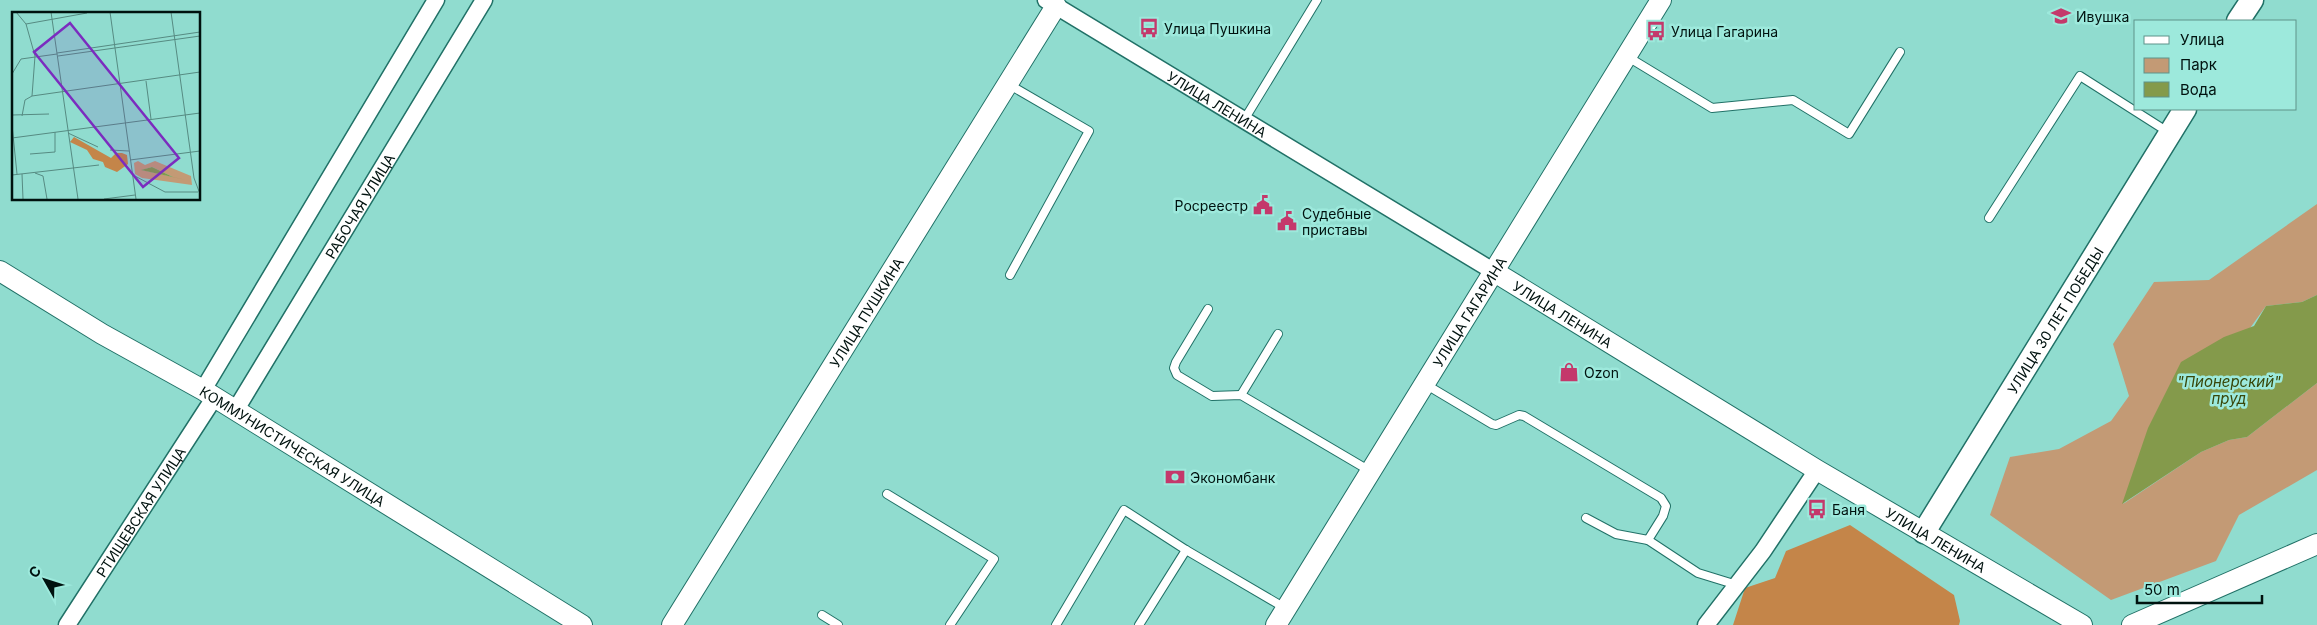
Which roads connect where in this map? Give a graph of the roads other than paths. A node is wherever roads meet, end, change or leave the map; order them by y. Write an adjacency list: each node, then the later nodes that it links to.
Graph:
1 (436, 0): 21 (street)
2 (484, 0): 23 (street, РАБОЧАЯ УЛИЦА)
3 (1317, 0): 12 (lane)
4 (1661, 0): 9 (street, УЛИЦА ГАГАРИНА)
5 (2252, 0): 7 (main road)
6 (1054, 2): 10 (street, УЛИЦА ПУШКИНА); 12 (street, УЛИЦА ЛЕНИНА)
7 (2239, 20)
8 (1900, 52): 9 (lane)
9 (1626, 56): 16 (street, УЛИЦА ГАГАРИНА)
10 (1008, 84): 17 (lane); 37 (street, УЛИЦА ПУШКИНА)
11 (2184, 110): 13 (main road, УЛИЦА 30 ЛЕТ ПОБЕДЫ)
12 (1244, 120): 16 (street, УЛИЦА ЛЕНИНА)
13 (2170, 133): 14 (lane); 28 (main road, УЛИЦА 30 ЛЕТ ПОБЕДЫ)
14 (1989, 218)
15 (0, 270): 21 (street, КОММУНИСТИЧЕСКАЯ УЛИЦА)
16 (1493, 270): 20 (street, УЛИЦА ГАГАРИНА); 24 (street, УЛИЦА ЛЕНИНА)
17 (1010, 275)
18 (1208, 309): 22 (lane)
19 (1278, 334): 22 (lane)
20 (1424, 383): 25 (street, УЛИЦА ГАГАРИНА); 29 (lane)
21 (209, 394): 23 (street, КОММУНИСТИЧЕСКАЯ УЛИЦА); 35 (street, РТИЩЕВСКАЯ УЛИЦА)
22 (1241, 395): 25 (lane)
23 (235, 410): 36 (street, КОММУНИСТИЧЕСКАЯ УЛИЦА)
24 (1817, 470): 28 (street, УЛИЦА ЛЕНИНА); 32 (street)
25 (1370, 471): 34 (street, УЛИЦА ГАГАРИНА)
26 (887, 494): 39 (lane)
27 (1586, 518): 29 (lane)
28 (1924, 532): 43 (street, УЛИЦА ЛЕНИНА)
29 (1648, 540): 32 (lane)
30 (2317, 544): 44 (street)
31 (1186, 550): 34 (lane); 40 (lane); 41 (lane)
32 (1737, 585): 42 (street)
33 (822, 615): 38 (lane)
34 (1281, 617)
35 (66, 625)
36 (582, 625)
37 (672, 625)
38 (838, 625)
39 (950, 625)
40 (1056, 625)
41 (1140, 625)
42 (1706, 625)
43 (2082, 625)
44 (2132, 625)

